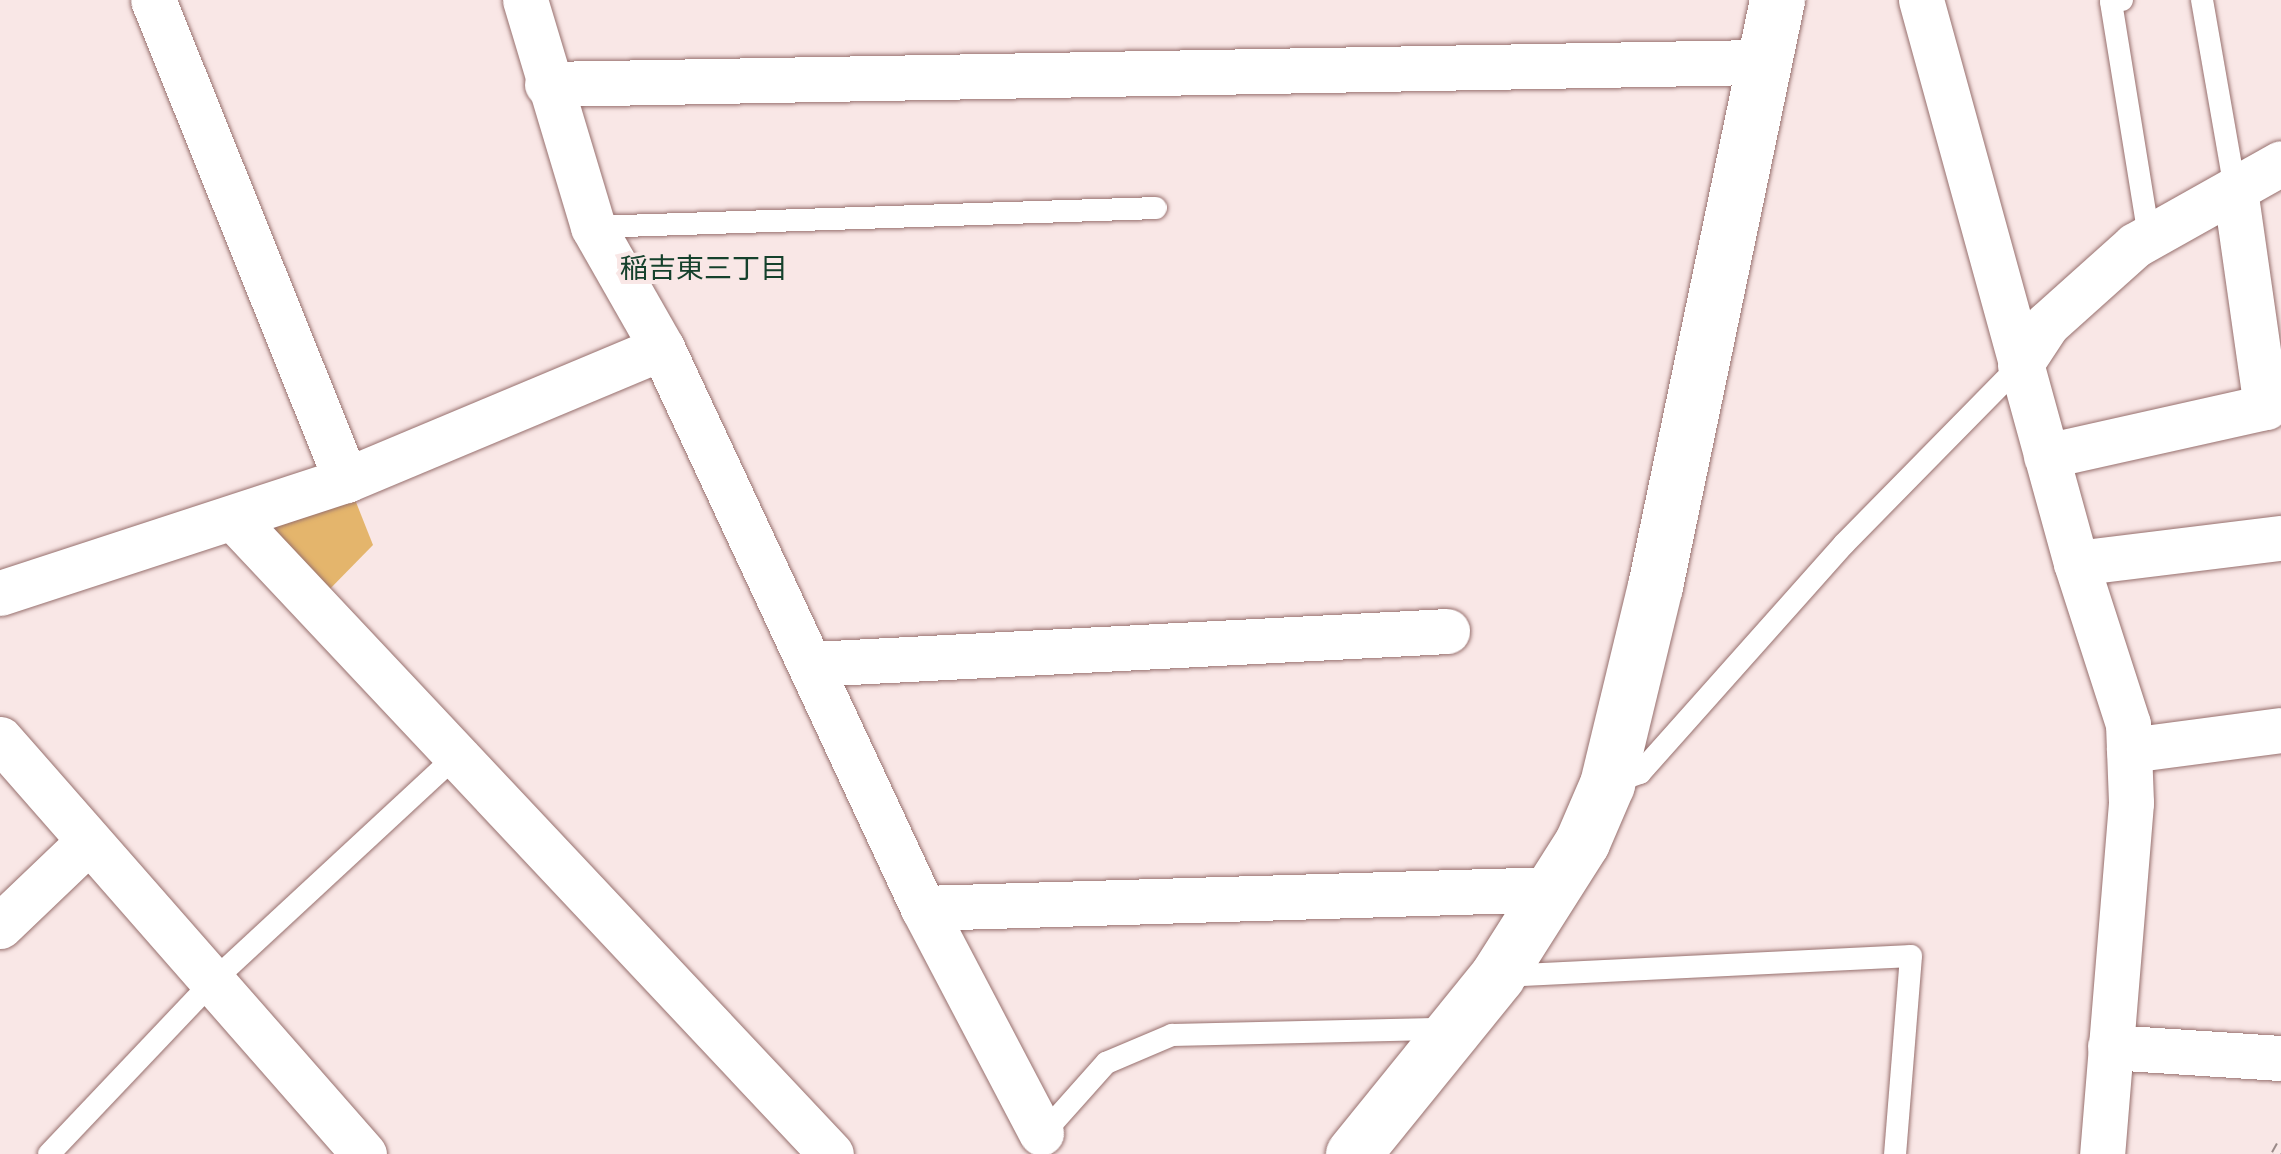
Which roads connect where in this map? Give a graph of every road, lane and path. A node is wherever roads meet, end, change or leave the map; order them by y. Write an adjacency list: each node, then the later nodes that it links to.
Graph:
1 (153, 0): 17 (street)
2 (525, 0): 8 (street)
3 (1777, 0): 7 (street)
4 (1921, 0): 15 (street)
5 (2122, 0): 13 (lane)
6 (2202, 0): 10 (lane)
7 (1764, 62): 8 (street); 28 (street)
8 (547, 84): 12 (street)
9 (2281, 164): 10 (street)
10 (2235, 189): 13 (street); 16 (street)
11 (1156, 208): 12 (lane)
12 (593, 227): 14 (street)
13 (2149, 237): 15 (street)
14 (662, 348): 17 (street); 23 (street)
15 (2020, 365): 16 (street); 28 (lane)
16 (2046, 456): 20 (street)
17 (346, 480): 18 (street)
18 (235, 520): 21 (street); 27 (street)
19 (2281, 538): 20 (street)
20 (2076, 562): 26 (street)
21 (0, 593)
22 (1447, 631): 23 (street)
23 (812, 664): 31 (street)
24 (2281, 730): 26 (street)
25 (0, 739): 29 (street)
26 (2128, 750): 36 (street)
27 (457, 754): 34 (lane); 41 (street)
28 (1607, 784): 30 (street)
29 (89, 841): 32 (street); 34 (street)
30 (1554, 889): 31 (street); 33 (street)
31 (923, 908): 38 (street)
32 (0, 926)
33 (1498, 976): 35 (street); 43 (lane)
34 (212, 981): 39 (lane); 40 (street)
35 (1456, 1029): 38 (lane); 42 (street)
36 (2110, 1047): 37 (street); 44 (street)
37 (2281, 1058)
38 (1040, 1143)
39 (49, 1154)
40 (364, 1154)
41 (831, 1154)
42 (1353, 1154)
43 (1895, 1154)
44 (2102, 1154)

